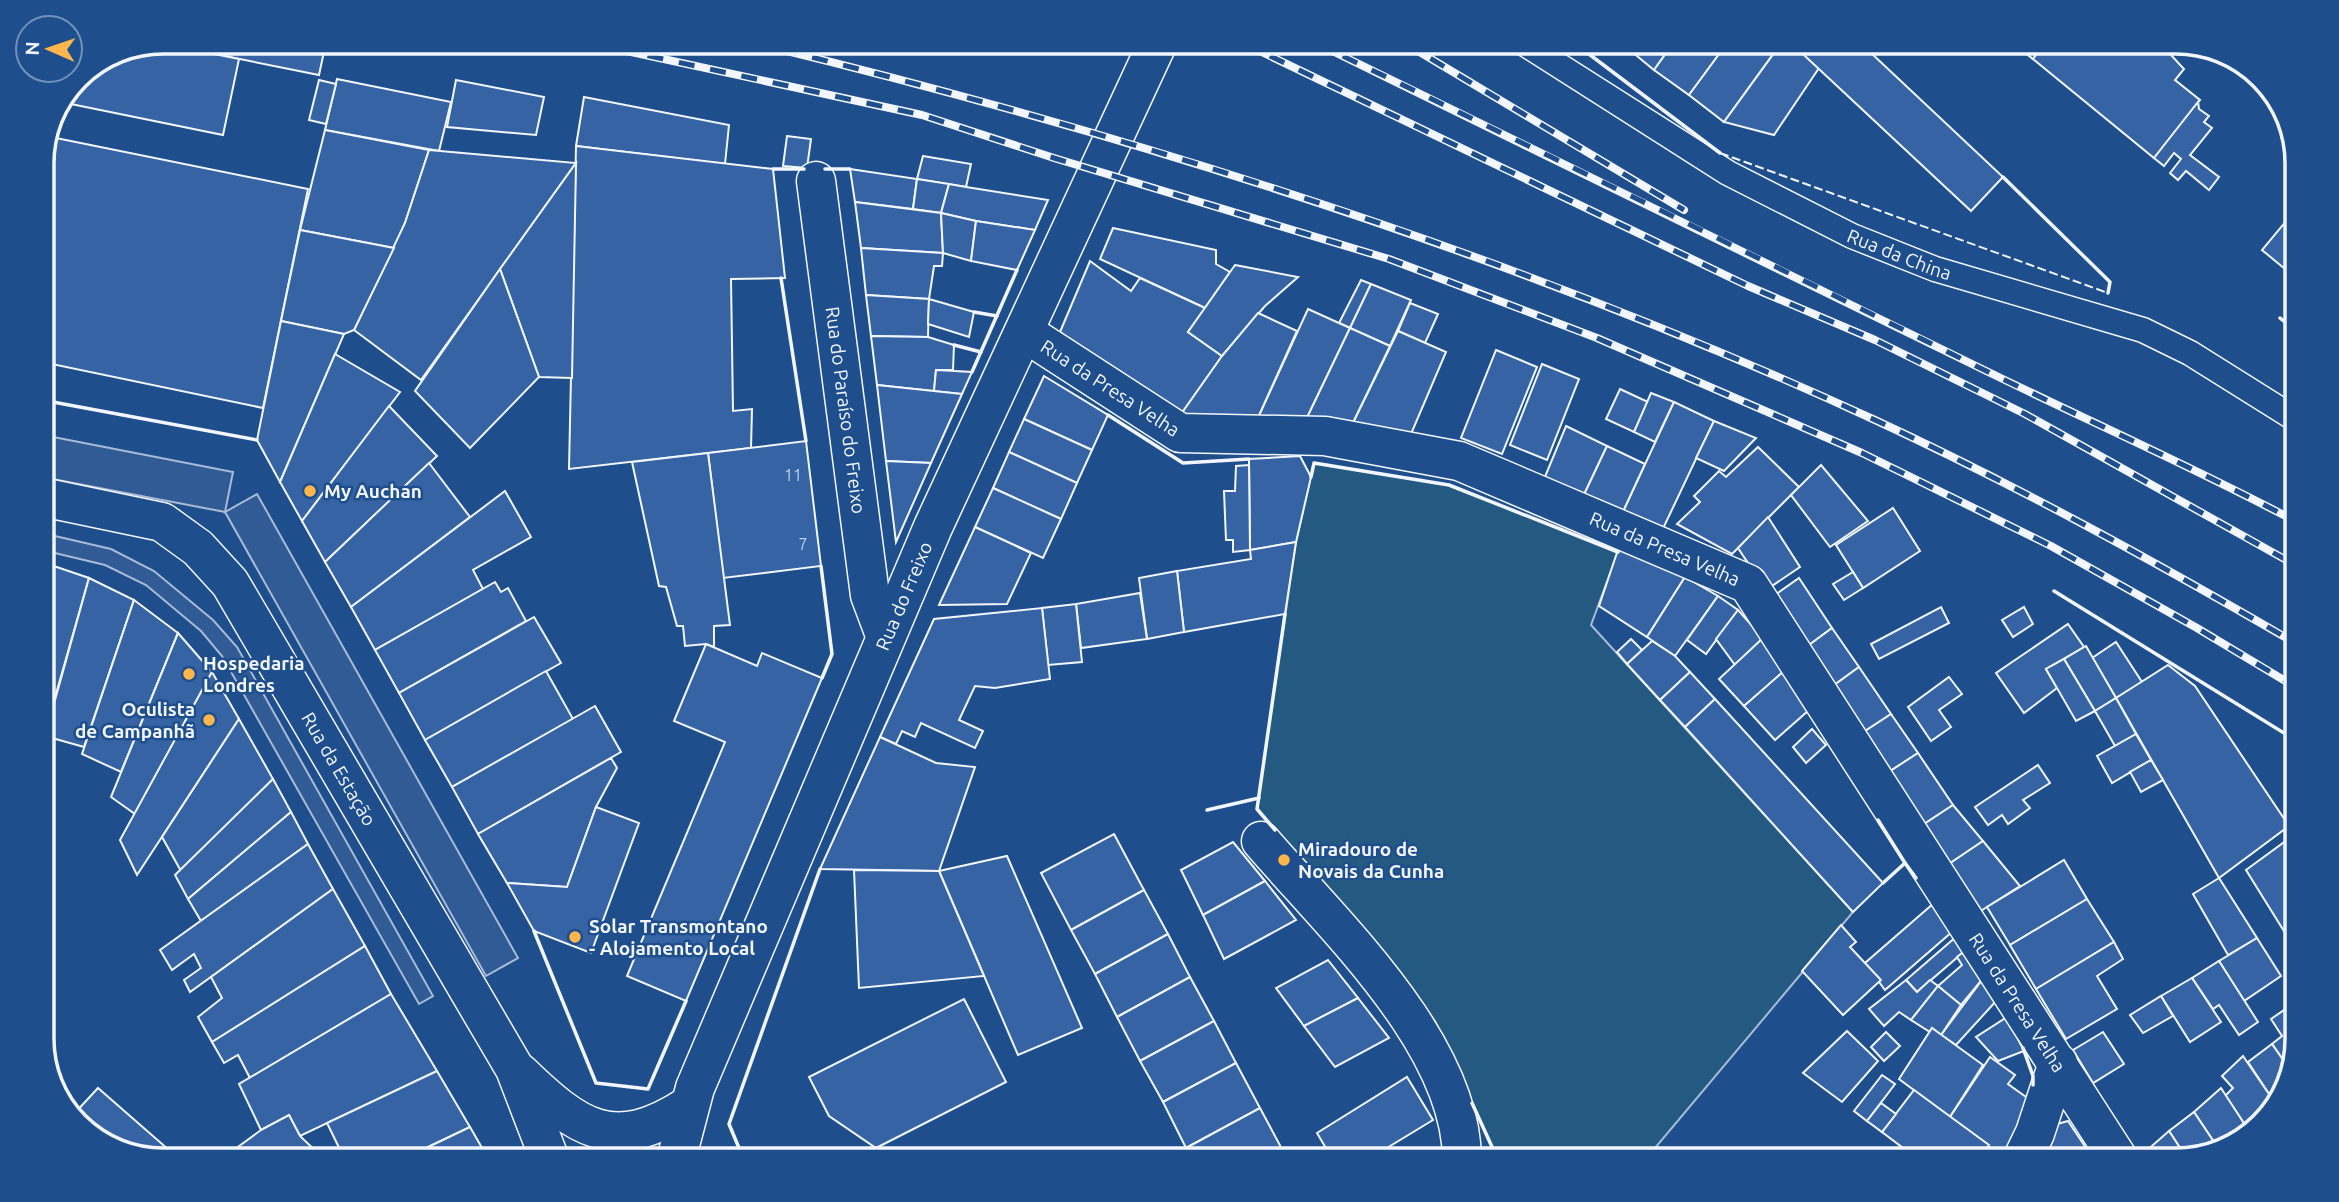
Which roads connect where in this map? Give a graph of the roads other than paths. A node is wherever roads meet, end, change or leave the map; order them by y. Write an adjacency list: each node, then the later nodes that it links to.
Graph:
1 (1152, 54): 4 (street, Rua do Freixo)
2 (1541, 54): 5 (lane, Rua da China)
3 (816, 181): 7 (street, Rua do Paraíso do Freixo)
4 (1024, 332): 7 (street, Rua do Freixo); 9 (street, Rua da Presa Velha)
5 (2285, 412)
6 (54, 499): 10 (street, Rua da Estação)
7 (885, 635): 11 (street, Rua do Freixo)
8 (1261, 841): 14 (street)
9 (2058, 1062): 15 (street); 16 (street, Rua da Presa Velha)
10 (515, 1069): 11 (street, Rua da Estação); 12 (street, Rua da Estação)
11 (688, 1106): 13 (street, Rua do Freixo)
12 (545, 1148)
13 (679, 1148)
14 (1462, 1148)
15 (2028, 1148)
16 (2112, 1148)

